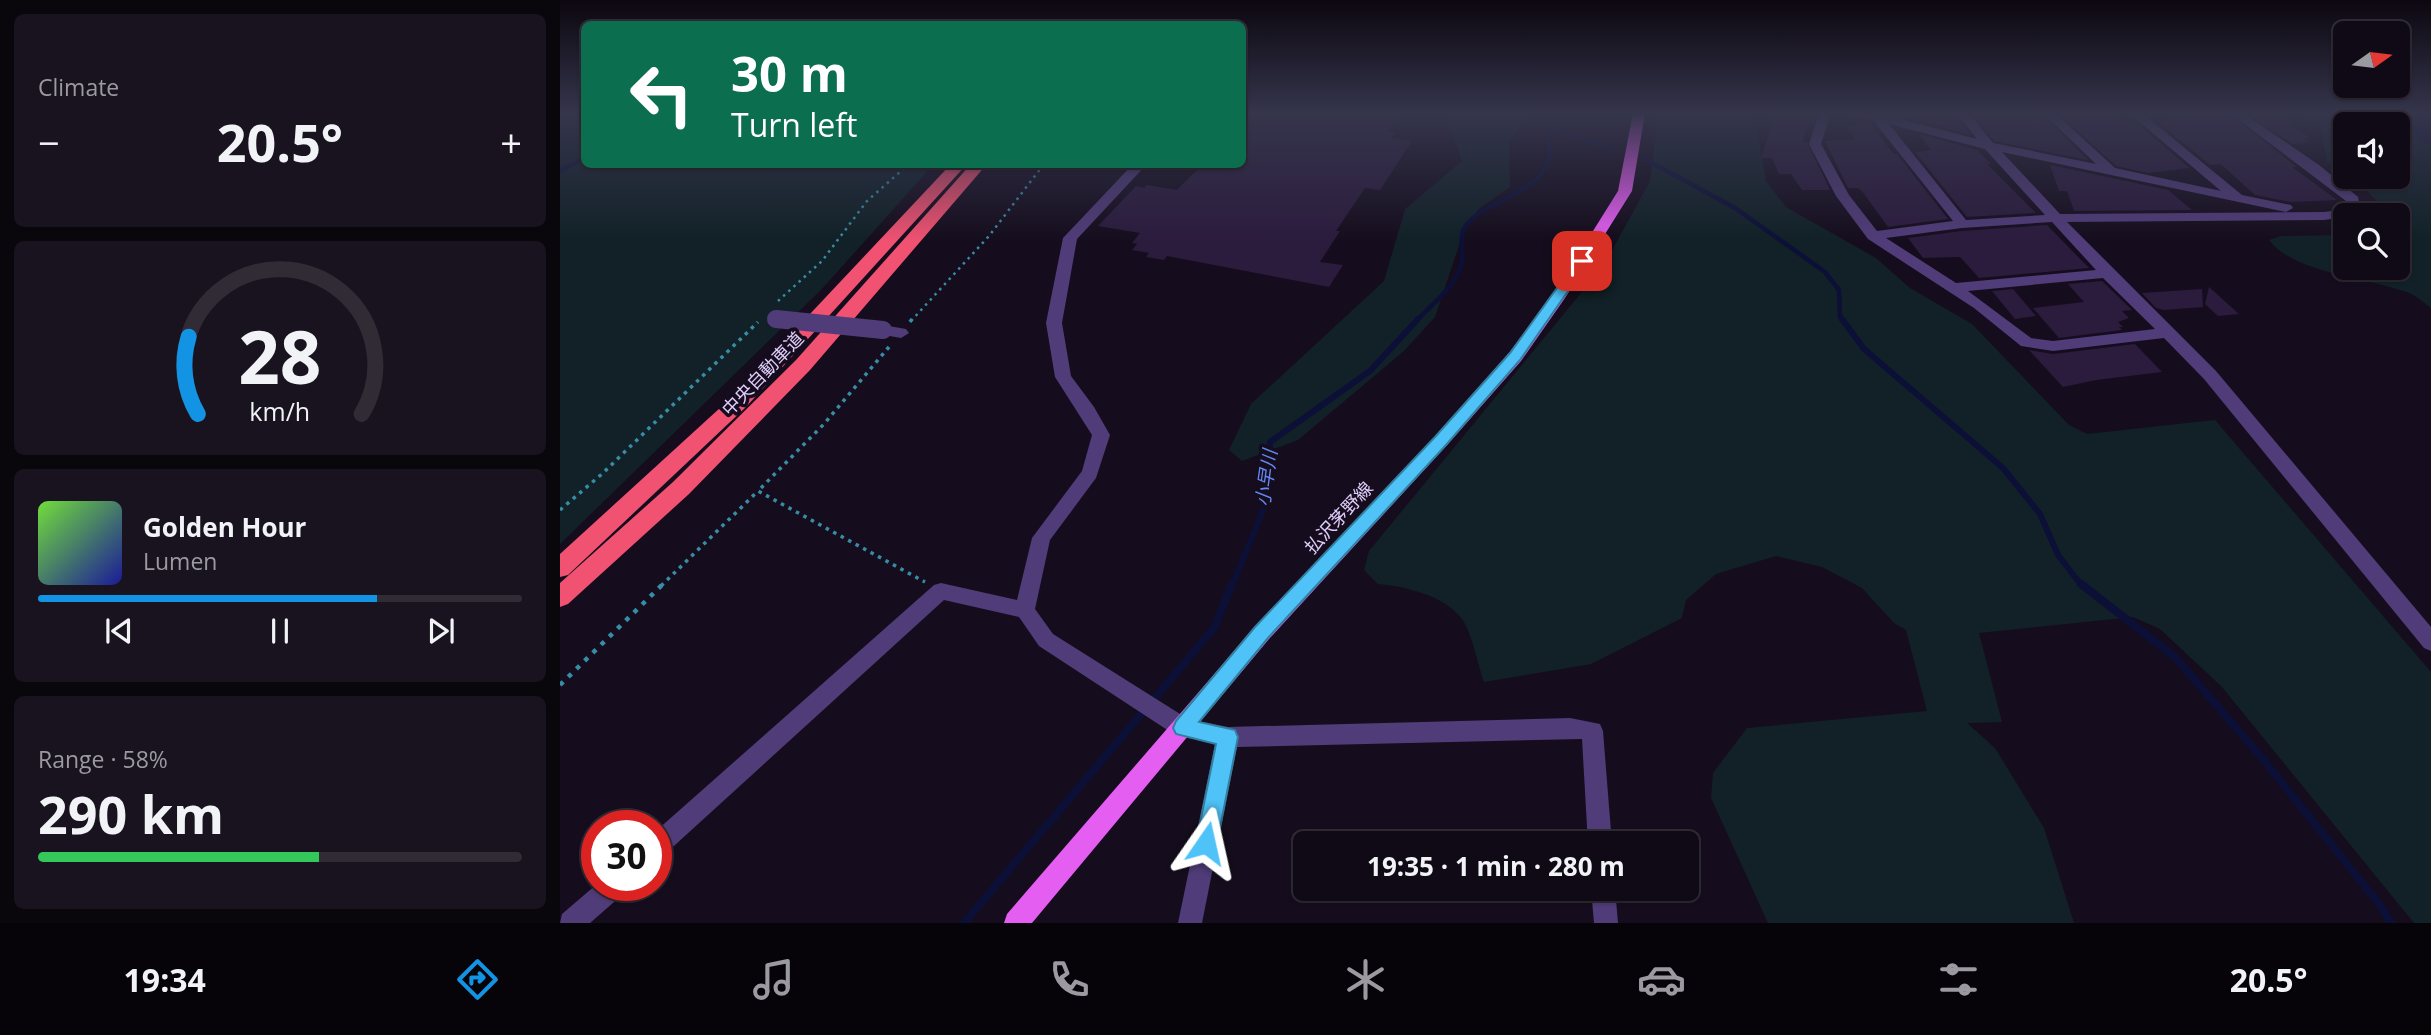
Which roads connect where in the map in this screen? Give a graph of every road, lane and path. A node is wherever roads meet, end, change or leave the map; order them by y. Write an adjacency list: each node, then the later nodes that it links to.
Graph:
1 (1631, 156): 33 (main road, 払沢茅野線)
2 (1822, 156): 19 (street)
3 (1908, 156): 18 (street)
4 (1999, 156): 17 (street)
5 (2038, 156): 14 (street)
6 (2094, 156): 14 (street)
7 (2188, 156): 15 (street)
8 (2297, 156): 16 (street)
9 (904, 168): 22 (path)
10 (956, 168): 27 (highway, 中央自動車道)
11 (976, 168): 29 (highway, 中央自動車道)
12 (1041, 168): 23 (path)
13 (1137, 168): 30 (street)
14 (2110, 171): 15 (street)
15 (2238, 198): 16 (street)
16 (2324, 216): 17 (street)
17 (2057, 218): 18 (street); 20 (street)
18 (1962, 224): 19 (street)
19 (1873, 236): 21 (street)
20 (2107, 273): 21 (street); 24 (street)
21 (1952, 288): 24 (street)
22 (768, 318): 23 (street, bridge); 26 (path)
23 (901, 333): 25 (path)
24 (2167, 333): 31 (street)
25 (758, 491): 28 (path); 32 (path)
26 (560, 510)
27 (560, 568)
28 (941, 591): 30 (street); 36 (street)
29 (560, 597)
30 (1025, 610): 33 (street)
31 (2431, 642)
32 (560, 685)
33 (1183, 728): 34 (street); 40 (main road, 払沢茅野線)
34 (1228, 737): 35 (street); 41 (street)
35 (1599, 831)
36 (672, 833)
37 (596, 901): 39 (street)
38 (1604, 901): 42 (street)
39 (571, 923)
40 (1016, 923)
41 (1190, 923)
42 (1606, 923)

